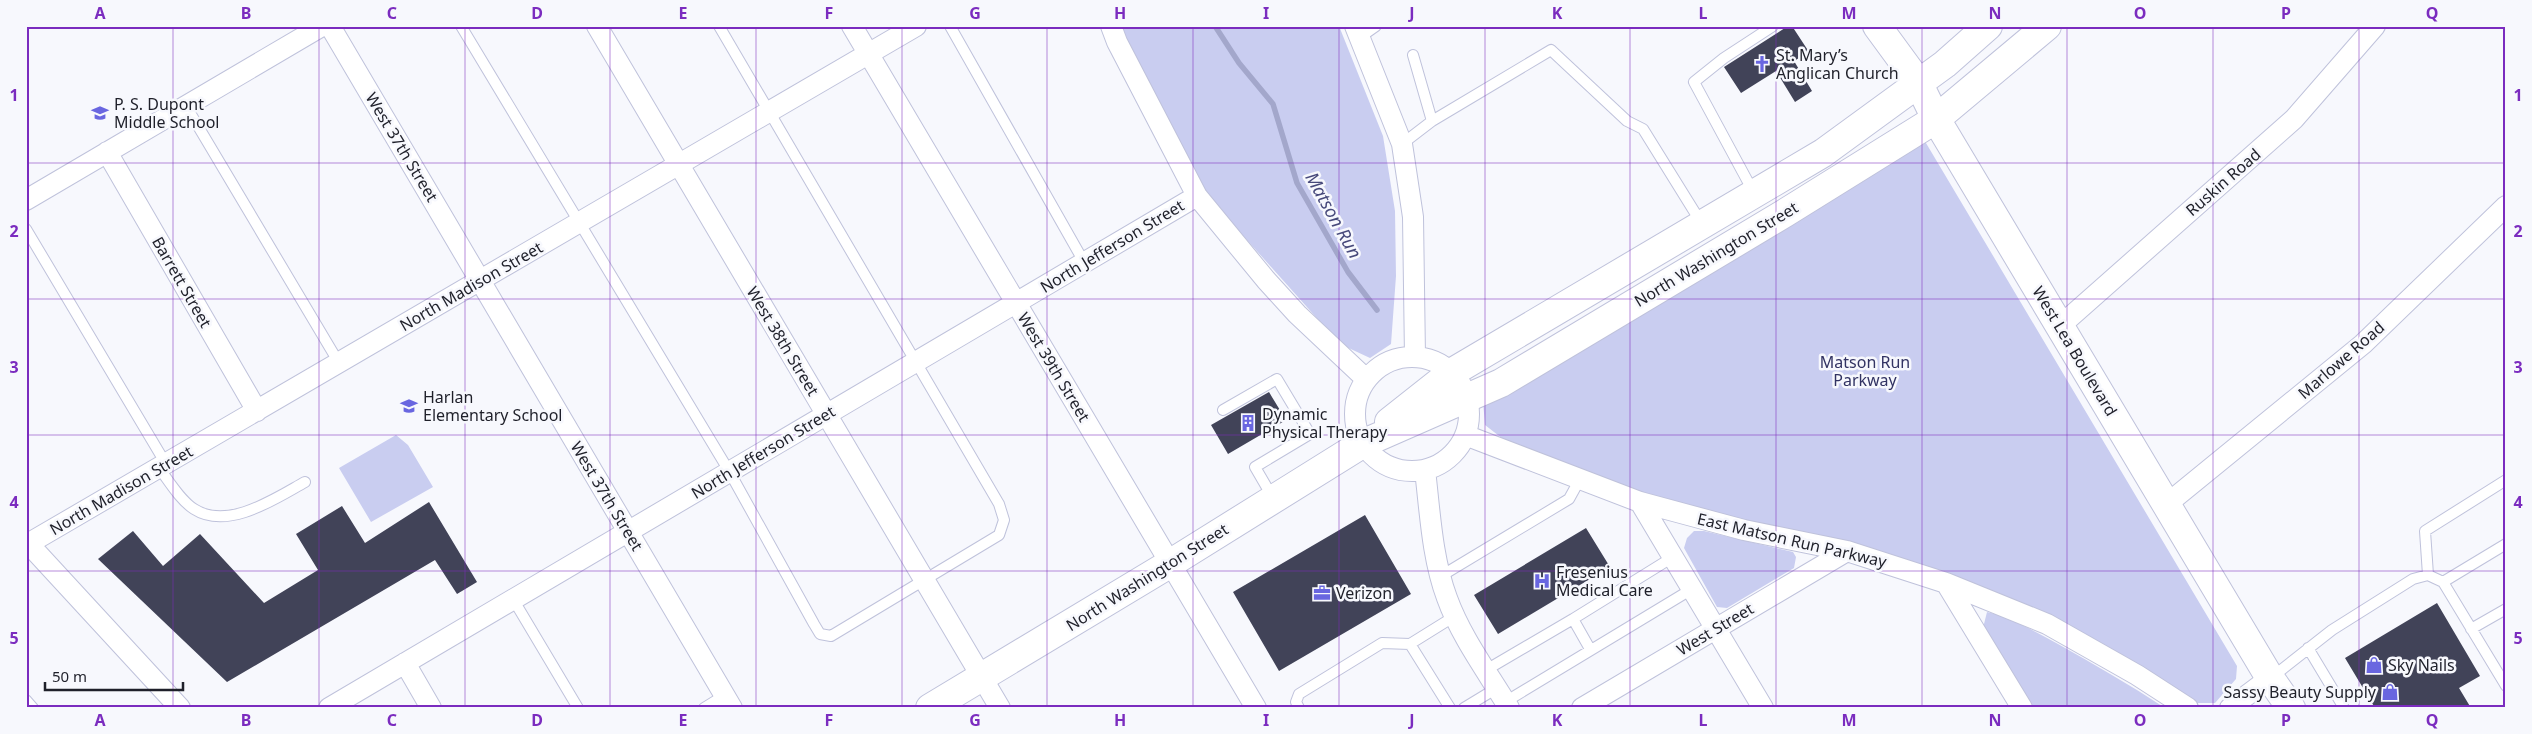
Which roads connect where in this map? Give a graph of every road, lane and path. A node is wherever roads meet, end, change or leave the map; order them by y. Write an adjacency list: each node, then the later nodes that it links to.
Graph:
1 (322, 26): 20 (street)
2 (330, 26): 35 (street, West 37th Street)
3 (461, 26): 31 (lane)
4 (597, 26): 26 (street, West 38th Street)
5 (719, 26): 21 (lane)
6 (852, 26): 17 (street, West 39th Street)
7 (916, 26): 17 (street, North Madison Street)
8 (950, 26): 34 (lane)
9 (1111, 26): 28 (street)
10 (1376, 26): 16 (lane)
11 (1773, 26): 27 (lane)
12 (1877, 26): 19 (main road, West Lea Boulevard)
13 (1988, 26): 19 (main road, North Washington Street)
14 (2047, 26): 22 (main road, North Washington Street)
15 (2375, 26): 37 (street, Ruskin Road)
16 (1357, 32): 24 (street)
17 (869, 54): 21 (street, North Madison Street); 36 (street, West 39th Street)
18 (1413, 55): 23 (lane)
19 (1918, 82): 22 (main road, West Lea Boulevard); 27 (main road, North Washington Street)
20 (186, 106): 25 (street); 40 (lane)
21 (770, 112): 26 (street, North Madison Street); 39 (lane)
22 (1936, 119): 37 (main road, West Lea Boulevard); 43 (main road, North Washington Street)
23 (1432, 121): 24 (lane); 32 (lane)
24 (1402, 144): 38 (street)
25 (108, 152): 29 (street); 45 (street, Barrett Street)
26 (679, 165): 31 (street, North Madison Street); 46 (street, West 38th Street)
27 (1755, 194): 32 (main road, North Washington Street)
28 (1196, 196): 34 (street, North Jefferson Street); 42 (street)
29 (26, 200)
30 (2506, 206): 57 (street, Marlowe Road)
31 (580, 223): 35 (street, North Madison Street); 51 (lane)
32 (1702, 225): 41 (main road, North Washington Street)
33 (26, 229): 49 (lane)
34 (1084, 262): 36 (street, North Jefferson Street)
35 (480, 280): 40 (street, North Madison Street); 58 (street, West 37th Street)
36 (1016, 302): 39 (street, North Jefferson Street); 63 (street, West 39th Street)
37 (2060, 326): 57 (main road, West Lea Boulevard)
38 (1415, 357): 41 (street); 42 (street)
39 (916, 362): 46 (street, North Jefferson Street); 66 (lane)
40 (339, 363): 45 (street, North Madison Street)
41 (1451, 373): 43 (street); 48 (main road, North Washington Street)
42 (1366, 380): 48 (street)
43 (1467, 400): 47 (street); 48 (main road, North Washington Street)
44 (1223, 410): 55 (lane)
45 (257, 411): 49 (street, North Madison Street)
46 (826, 414): 51 (street, North Jefferson Street); 66 (street, West 38th Street)
47 (1465, 435): 50 (street); 52 (street, East Matson Run Parkway)
48 (1362, 444): 50 (street); 55 (main road, North Washington Street)
49 (162, 466): 54 (lane); 59 (street, North Madison Street)
50 (1425, 470): 65 (street)
51 (730, 472): 58 (street, North Jefferson Street); 66 (lane)
52 (1580, 479): 56 (street, East Matson Run Parkway); 65 (lane)
53 (2506, 480): 64 (lane)
54 (305, 482)
55 (1273, 499): 63 (main road, North Washington Street)
56 (1640, 502): 61 (street, East Matson Run Parkway); 62 (street)
57 (2167, 504): 83 (main road, West Lea Boulevard)
58 (628, 531): 70 (street, North Jefferson Street); 87 (street, West 37th Street)
59 (27, 543): 89 (street)
60 (2506, 544): 67 (lane)
61 (1847, 551): 68 (street, East Matson Run Parkway); 74 (street, West Street)
62 (1673, 557): 69 (street); 73 (lane)
63 (1171, 564): 82 (main road, North Washington Street); 96 (street, West 39th Street)
64 (2428, 575): 67 (lane); 77 (lane)
65 (1440, 576): 72 (street)
66 (924, 581): 82 (street, West 38th Street)
67 (2443, 582): 75 (lane)
68 (1946, 583): 102 (street); 103 (street, East Matson Run Parkway)
69 (1692, 589): 74 (street); 78 (lane)
70 (513, 599): 79 (street, North Jefferson Street); 92 (lane)
71 (2506, 609): 75 (lane)
72 (1455, 616): 76 (lane); 80 (street)
73 (1573, 619): 78 (lane); 80 (lane)
74 (1716, 629): 100 (street, West Street); 101 (street)
75 (2471, 629): 81 (lane)
76 (1410, 644): 97 (lane); 98 (lane)
77 (2308, 648): 83 (lane); 107 (lane)
78 (1590, 649): 85 (lane)
79 (405, 663): 90 (street, North Jefferson Street); 91 (street)
80 (1486, 670): 85 (street)
81 (2502, 672): 84 (lane)
82 (982, 677): 94 (main road, North Washington Street); 95 (street, West 38th Street)
83 (2270, 678): 104 (street); 105 (main road, West Lea Boulevard); 106 (main road, West Lea Boulevard)
84 (2506, 686)
85 (1504, 699): 99 (lane)
86 (26, 700): 88 (lane)
87 (728, 702): 93 (lane)
88 (34, 708)
89 (180, 708)
90 (329, 708)
91 (431, 708)
92 (578, 708)
93 (704, 708)
94 (930, 708)
95 (1000, 708)
96 (1256, 708)
97 (1299, 708)
98 (1450, 708)
99 (1464, 708)
100 (1582, 708)
101 (1763, 708)
102 (2022, 708)
103 (2188, 708)
104 (2230, 708)
105 (2282, 708)
106 (2291, 708)
107 (2344, 708)

